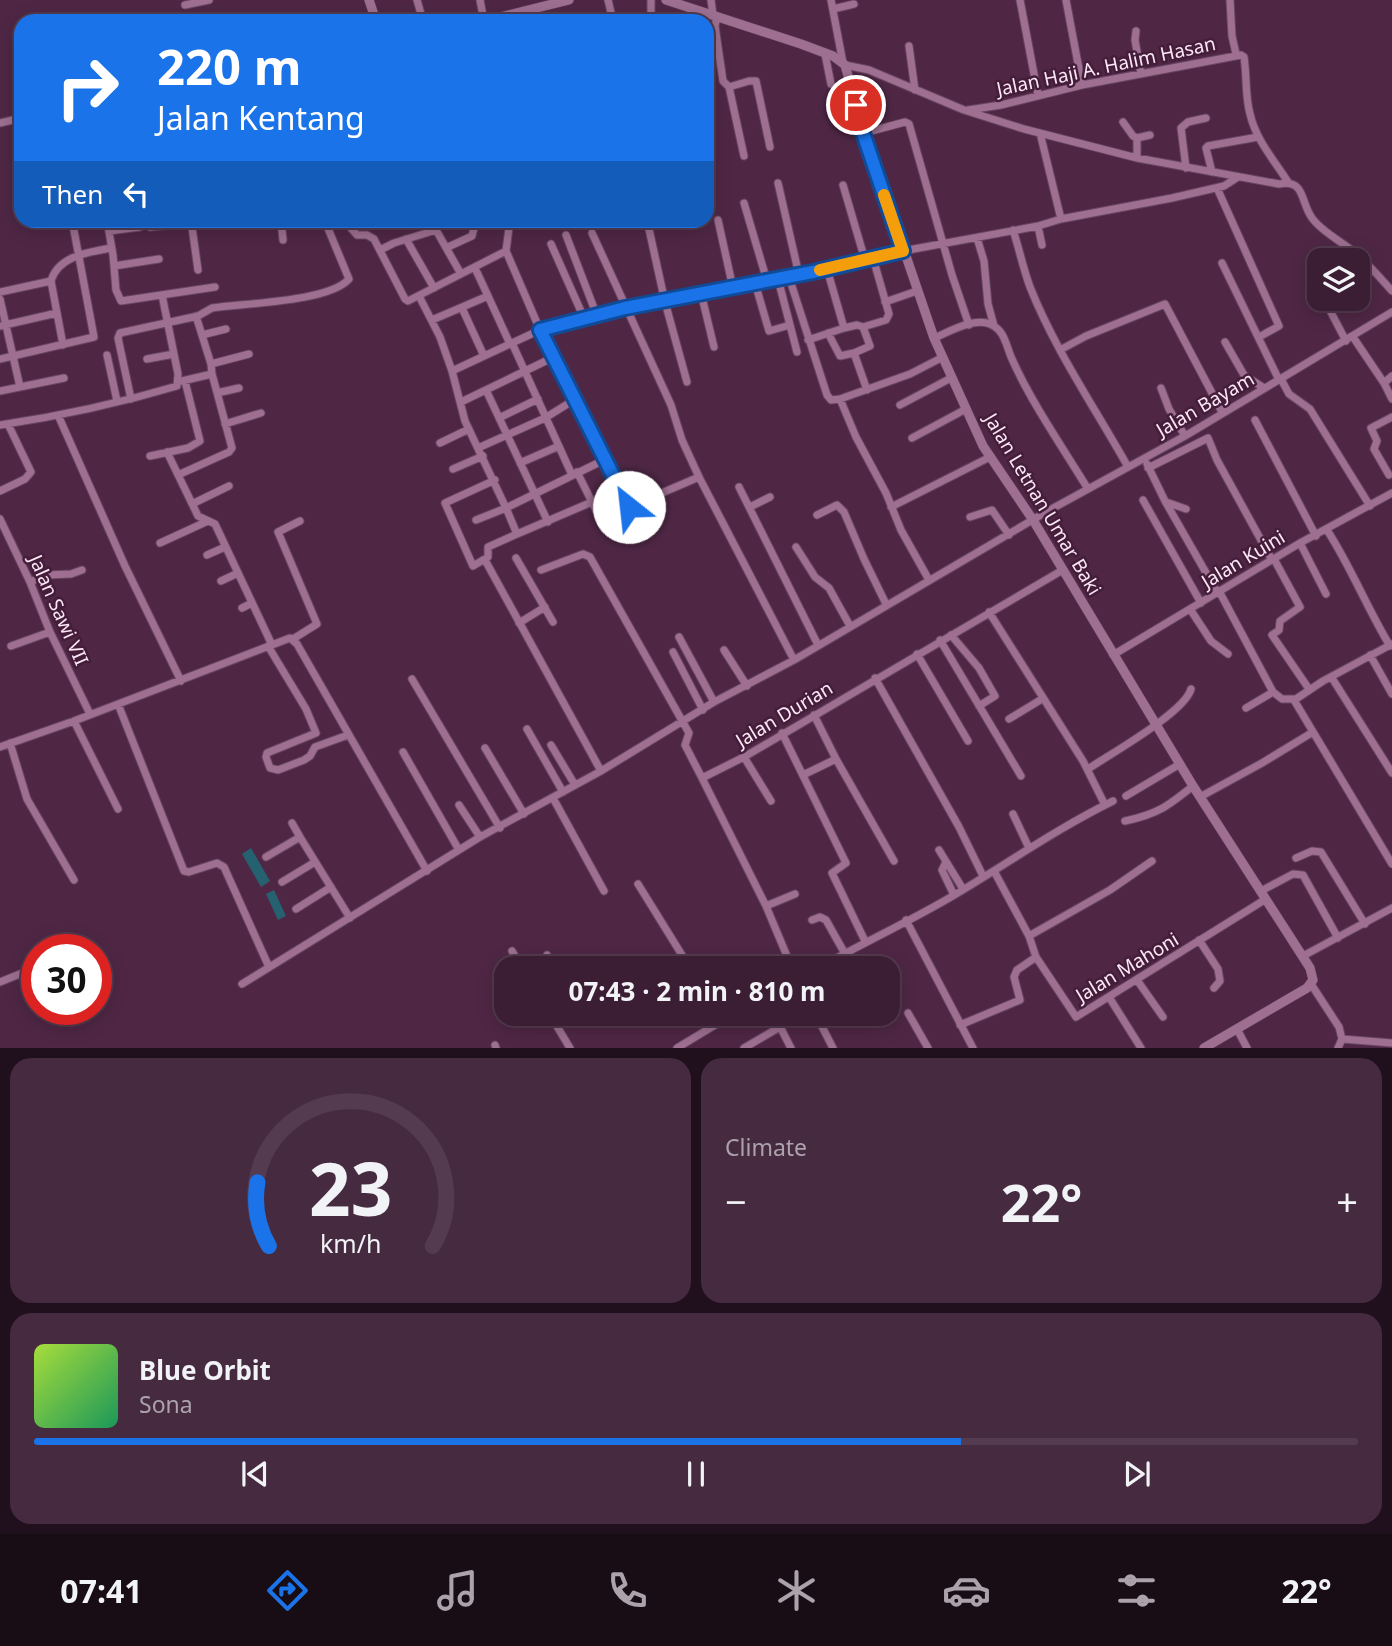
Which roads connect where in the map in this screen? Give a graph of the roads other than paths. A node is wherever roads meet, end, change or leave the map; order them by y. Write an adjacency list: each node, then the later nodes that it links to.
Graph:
1 (209, 0): 10 (street)
2 (569, 0): 11 (street)
3 (666, 0): 12 (street)
4 (711, 0): 13 (street)
5 (1020, 0): 24 (street)
6 (1066, 0): 21 (street)
7 (1230, 0): 17 (street)
8 (832, 4): 9 (street); 18 (street)
9 (854, 4)
10 (185, 5)
11 (531, 10)
12 (709, 14)
13 (715, 16): 16 (street); 22 (street)
14 (1136, 31): 19 (street)
15 (909, 46): 23 (street)
16 (825, 54): 18 (street); 20 (street)
17 (1236, 54): 19 (street, Jalan Haji A. Halim Hasan); 31 (street, Jalan Haji A. Halim Hasan)
18 (844, 64): 23 (street); 28 (street, Jalan Letnan Umar Baki)
19 (1141, 74): 21 (street, Jalan Haji A. Halim Hasan)
20 (831, 84)
21 (1082, 85): 24 (street, Jalan Haji A. Halim Hasan)
22 (729, 87): 33 (street); 34 (street)
23 (915, 90): 25 (street)
24 (1038, 95): 25 (street, Jalan Haji A. Halim Hasan)
25 (964, 110): 29 (street)
26 (1206, 118): 36 (street)
27 (1123, 122): 32 (street)
28 (863, 133): 65 (street); 72 (street, Jalan Letnan Umar Baki)
29 (1041, 134): 35 (street); 44 (street)
30 (1150, 135): 32 (street)
31 (1258, 137): 37 (street); 39 (street, Jalan Haji A. Halim Hasan)
32 (1137, 138): 35 (street)
33 (770, 147)
34 (744, 156)
35 (1137, 158): 36 (street)
36 (1186, 168): 37 (street)
37 (1212, 172): 38 (street)
38 (1238, 177): 39 (street); 42 (street)
39 (1289, 182): 92 (street, Jalan Haji A. Halim Hasan)
40 (778, 183): 82 (street)
41 (844, 186): 74 (street)
42 (1217, 188): 44 (street); 121 (street)
43 (744, 202): 86 (street)
44 (1061, 219): 46 (street)
45 (718, 220): 90 (street)
46 (1038, 226): 58 (street); 67 (street)
47 (73, 228): 73 (street)
48 (108, 228): 59 (street)
49 (132, 228): 59 (street)
50 (192, 228): 80 (street)
51 (282, 228): 64 (street)
52 (328, 228): 106 (street)
53 (351, 228): 70 (street)
54 (474, 228): 68 (street)
55 (509, 228): 71 (street)
56 (649, 228): 99 (street)
57 (436, 230): 63 (street); 68 (street)
58 (1013, 230): 62 (street); 129 (street)
59 (109, 231): 69 (street)
60 (592, 233): 102 (street)
61 (566, 235): 107 (street)
62 (977, 238): 65 (street); 115 (street)
63 (406, 239): 70 (street); 89 (street)
64 (284, 240)
65 (944, 242): 72 (street); 112 (street)
66 (551, 244): 108 (street)
67 (1042, 245)
68 (448, 247): 81 (street)
69 (111, 248): 73 (street); 77 (street)
70 (380, 250): 96 (street)
71 (506, 251): 78 (street); 118 (street)
72 (903, 251): 74 (street); 91 (street, Jalan Letnan Umar Baki)
73 (78, 254): 85 (street); 127 (street)
74 (869, 259): 79 (street); 100 (street)
75 (159, 260): 77 (street)
76 (1222, 262): 121 (street)
77 (114, 266): 95 (street)
78 (475, 268): 81 (street); 97 (street)
79 (827, 269): 82 (street); 116 (street)
80 (198, 270)
81 (461, 274): 89 (street)
82 (799, 275): 83 (street)
83 (789, 276): 84 (street); 124 (street)
84 (778, 279): 86 (street); 113 (street)
85 (51, 281): 93 (street); 105 (street)
86 (767, 281): 87 (street)
87 (755, 283): 90 (street); 113 (street)
88 (215, 287): 95 (street)
89 (434, 288): 96 (street)
90 (733, 288): 94 (street)
91 (917, 291): 100 (street); 122 (street, Jalan Letnan Umar Baki)
92 (1392, 291)
93 (0, 292)
94 (701, 293): 99 (street); 128 (street)
95 (162, 295): 110 (street)
96 (419, 296): 109 (street)
97 (488, 296): 101 (street); 126 (street)
98 (0, 299): 111 (street)
99 (665, 302): 102 (street); 150 (street)
100 (885, 302): 114 (street)
101 (462, 308): 109 (street); 135 (street)
102 (625, 308): 107 (street); 199 (street)
103 (1332, 311): 123 (street)
104 (1392, 312): 123 (street, Jalan Bayam)
105 (57, 313): 111 (street); 127 (street)
106 (196, 316): 110 (street); 120 (street)
107 (597, 316): 108 (street)
108 (584, 318): 118 (street)
109 (432, 320): 142 (street)
110 (167, 323): 132 (street); 163 (street)
111 (3, 325): 136 (street)
112 (969, 325): 115 (street); 122 (street)
113 (790, 326): 130 (street)
114 (863, 327): 116 (street); 131 (street)
115 (995, 327): 203 (street)
116 (844, 328): 119 (street)
117 (226, 329): 120 (street)
118 (540, 330): 126 (street); 137 (street)
119 (828, 334): 124 (street); 131 (street)
120 (202, 335): 141 (street)
121 (1259, 337): 148 (street)
122 (934, 338): 138 (street, Jalan Letnan Umar Baki)
123 (1349, 339): 148 (street, Jalan Bayam); 151 (street)
124 (808, 340): 161 (street)
125 (1225, 342): 155 (street)
126 (511, 344): 135 (street); 143 (street)
127 (63, 345): 136 (street)
128 (714, 347)
129 (1060, 350): 169 (street); 192 (street)
130 (797, 352)
131 (854, 353): 157 (street)
132 (174, 354): 140 (street); 149 (street)
133 (249, 354): 141 (street)
134 (107, 355): 165 (street)
135 (484, 356): 142 (street)
136 (13, 357): 139 (street); 152 (street)
137 (554, 357): 143 (street); 164 (street)
138 (943, 358): 147 (street, Jalan Letnan Umar Baki); 157 (street)
139 (0, 359)
140 (148, 359)
141 (211, 364): 144 (street)
142 (452, 371): 166 (street)
143 (526, 372): 156 (street); 160 (street)
144 (212, 374): 149 (street); 159 (street)
145 (1392, 376): 151 (street)
146 (64, 378): 152 (street)
147 (951, 378): 167 (street); 168 (street, Jalan Letnan Umar Baki)
148 (1280, 379): 155 (street, Jalan Bayam); 213 (street)
149 (182, 381): 163 (street); 185 (street)
150 (687, 382)
151 (1384, 383): 162 (street)
152 (20, 387): 158 (street)
153 (239, 388): 159 (street)
154 (1161, 388): 180 (street)
155 (1264, 388): 169 (street, Jalan Bayam)
156 (486, 390): 166 (street); 173 (street)
157 (867, 390): 161 (street)
158 (0, 391)
159 (217, 393): 177 (street)
160 (538, 399): 173 (street); 174 (street)
161 (840, 399): 216 (street)
162 (1392, 399)
163 (131, 400): 165 (street)
164 (575, 400): 174 (street); 190 (street)
165 (117, 401): 171 (street)
166 (461, 402): 178 (street)
167 (900, 405)
168 (966, 409): 181 (street); 188 (street, Jalan Letnan Umar Baki)
169 (1222, 412): 180 (street, Jalan Bayam)
170 (261, 413): 177 (street)
171 (58, 415): 176 (street); 279 (street)
172 (1392, 417): 198 (street)
173 (499, 418): 179 (street)
174 (545, 418): 179 (street); 183 (street)
175 (1255, 420): 232 (street)
176 (4, 424): 204 (street)
177 (225, 424): 197 (street)
178 (469, 429): 182 (street); 184 (street)
179 (507, 435): 184 (street); 191 (street)
180 (1185, 436): 189 (street, Jalan Bayam)
181 (912, 438)
182 (440, 443)
183 (559, 446): 191 (street); 196 (street)
184 (478, 448): 187 (street)
185 (167, 452): 186 (street); 197 (street)
186 (149, 456)
187 (482, 456): 194 (street); 200 (street)
188 (990, 457): 216 (street); 225 (street, Jalan Letnan Umar Baki)
189 (1144, 457): 192 (street, Jalan Bayam); 193 (street)
190 (604, 460): 196 (street); 214 (street)
191 (520, 463): 205 (street)
192 (1128, 467): 203 (street, Jalan Bayam)
193 (1148, 468): 211 (street); 239 (street)
194 (453, 469)
195 (1024, 472): 219 (street)
196 (574, 473): 205 (street); 210 (street)
197 (178, 475): 212 (street)
198 (1389, 475)
199 (699, 477): 206 (street); 275 (street)
200 (495, 480): 217 (street); 240 (street)
201 (229, 486): 212 (street)
202 (739, 487): 215 (street)
203 (1088, 489): 219 (street, Jalan Bayam)
204 (0, 491)
205 (534, 492): 217 (street); 228 (street)
206 (664, 492)
207 (1392, 493): 213 (street, Jalan Kuini)
208 (770, 497): 215 (street)
209 (1143, 500): 251 (street)
210 (592, 502): 222 (street); 228 (street)
211 (1166, 502): 218 (street); 248 (street)
212 (192, 504): 226 (street)
213 (1370, 506): 229 (street, Jalan Kuini)
214 (629, 507)
215 (750, 507): 266 (street)
216 (891, 507): 245 (street)
217 (506, 508): 224 (street); 230 (street)
218 (1186, 509)
219 (1046, 512): 225 (street, Jalan Bayam)
220 (817, 514): 252 (street)
221 (970, 517): 231 (street)
222 (600, 518)
223 (0, 519): 247 (street, Jalan Sawi VII)
224 (476, 520)
225 (1033, 520): 231 (street, Jalan Bayam); 243 (street, Jalan Letnan Umar Baki)
226 (209, 521): 233 (street); 235 (street)
227 (300, 521): 263 (street)
228 (548, 522): 230 (street)
229 (1327, 530): 232 (street, Jalan Kuini); 267 (street)
230 (517, 534): 240 (street)
231 (1009, 535): 245 (street, Jalan Bayam)
232 (1316, 536): 234 (street, Jalan Kuini)
233 (160, 543)
234 (1300, 543): 239 (street, Jalan Kuini); 249 (street)
235 (225, 547): 237 (street); 244 (street)
236 (796, 547): 259 (street)
237 (206, 555)
238 (516, 558): 254 (street)
239 (1273, 559): 248 (street, Jalan Kuini); 282 (street)
240 (485, 560): 258 (street)
241 (82, 570): 247 (street)
242 (541, 570): 296 (street)
243 (1062, 570): 256 (street, Jalan Durian); 273 (street, Jalan Letnan Umar Baki)
244 (238, 573): 246 (street); 250 (street)
245 (929, 580): 252 (street, Jalan Bayam)
246 (221, 581)
247 (30, 582): 260 (street, Jalan Sawi VII)
248 (1218, 592): 251 (street, Jalan Kuini); 283 (street)
249 (1326, 594)
250 (252, 603): 253 (street); 265 (street)
251 (1200, 603): 255 (street, Jalan Kuini)
252 (886, 604): 259 (street, Jalan Bayam)
253 (242, 607)
254 (545, 607): 257 (street); 258 (street)
255 (1190, 609): 272 (street); 273 (street, Jalan Kuini)
256 (989, 612): 261 (street, Jalan Durian); 285 (street)
257 (553, 622)
258 (519, 623): 312 (street)
259 (850, 626): 266 (street, Jalan Bayam)
260 (50, 632): 268 (street); 292 (street, Jalan Sawi VII)
261 (951, 635): 264 (street, Jalan Durian); 289 (street)
262 (679, 637): 287 (street)
263 (293, 639): 265 (street); 301 (street)
264 (940, 640): 271 (street, Jalan Durian); 289 (street)
265 (270, 645): 279 (street); 301 (street)
266 (818, 645): 275 (street, Jalan Bayam)
267 (1391, 645): 274 (street)
268 (11, 646)
269 (724, 650): 280 (street)
270 (673, 652): 291 (street)
271 (917, 654): 276 (street, Jalan Durian); 302 (street)
272 (1228, 654)
273 (1113, 655): 297 (street, Jalan Letnan Umar Baki)
274 (1370, 655): 277 (street); 284 (street)
275 (794, 660): 280 (street, Jalan Bayam)
276 (875, 678): 293 (street, Jalan Durian); 345 (street)
277 (1332, 678): 282 (street); 313 (street)
278 (412, 679): 330 (street)
279 (181, 681): 288 (street)
280 (747, 686): 287 (street, Jalan Bayam)
281 (1191, 689): 297 (street)
282 (1309, 689): 286 (street)
283 (1273, 692): 286 (street); 290 (street)
284 (1392, 694)
285 (1042, 699): 294 (street); 311 (street)
286 (1294, 700): 299 (street)
287 (714, 702): 291 (street, Jalan Bayam)
288 (118, 704): 292 (street); 374 (street)
289 (979, 706): 315 (street)
290 (1246, 708)
291 (703, 710): 296 (street, Jalan Bayam)
292 (90, 714): 295 (street)
293 (814, 715): 300 (street, Jalan Durian); 309 (street)
294 (1009, 719)
295 (74, 721): 303 (street); 325 (street)
296 (683, 722): 312 (street, Jalan Bayam); 316 (street)
297 (1156, 724): 310 (street, Jalan Letnan Umar Baki); 311 (street)
298 (527, 729): 319 (street)
299 (1313, 732): 321 (street); 342 (street)
300 (782, 733): 308 (street, Jalan Durian); 314 (street)
301 (348, 735): 343 (street)
302 (968, 741)
303 (10, 743): 305 (street); 346 (street)
304 (551, 745): 317 (street)
305 (0, 747)
306 (485, 748): 326 (street)
307 (403, 752): 334 (street)
308 (744, 757): 316 (street, Jalan Durian); 323 (street)
309 (836, 759): 314 (street); 338 (street)
310 (1180, 764): 318 (street, Jalan Letnan Umar Baki); 320 (street)
311 (1088, 768): 333 (street)
312 (601, 771): 317 (street, Jalan Bayam)
313 (1392, 772)
314 (803, 775): 365 (street)
315 (1021, 776)
316 (702, 779): 355 (street)
317 (575, 785): 319 (street, Jalan Bayam)
318 (1193, 786): 321 (street, Jalan Letnan Umar Baki); 328 (street)
319 (563, 792): 322 (street, Jalan Bayam)
320 (1126, 796)
321 (1200, 797): 354 (street, Jalan Letnan Umar Baki)
322 (553, 798): 326 (street, Jalan Bayam); 351 (street)
323 (771, 801)
324 (459, 805): 331 (street)
325 (118, 809)
326 (524, 814): 330 (street, Jalan Bayam)
327 (1013, 814): 333 (street)
328 (1125, 821)
329 (292, 823): 332 (street)
330 (500, 828): 331 (street, Jalan Bayam)
331 (480, 836): 334 (street, Jalan Bayam)
332 (300, 837): 336 (street); 340 (street)
333 (1029, 848): 344 (street)
334 (459, 850): 343 (street, Jalan Bayam)
335 (939, 850): 341 (street)
336 (266, 857)
337 (1296, 858): 361 (street)
338 (894, 861)
339 (1152, 861): 362 (street)
340 (315, 862): 347 (street); 349 (street)
341 (945, 864): 350 (street); 353 (street)
342 (1392, 864)
343 (427, 871): 358 (street, Jalan Bayam)
344 (994, 871): 345 (street); 362 (street, Jalan Mahoni)
345 (983, 877): 350 (street)
346 (74, 880)
347 (282, 882)
348 (638, 884): 369 (street)
349 (331, 887): 357 (street); 358 (street)
350 (963, 889): 353 (street)
351 (604, 891)
352 (795, 894): 355 (street)
353 (954, 895): 360 (street)
354 (1264, 895): 363 (street, Jalan Mahoni); 364 (street, Jalan Mahoni); 372 (street, Jalan Letnan Umar Baki)
355 (766, 906): 370 (street)
356 (1392, 908): 361 (street)
357 (296, 909)
358 (350, 918): 374 (street, Jalan Bayam)
359 (812, 920): 367 (street)
360 (906, 920): 365 (street); 384 (street)
361 (1364, 924): 363 (street)
362 (1029, 936): 373 (street, Jalan Mahoni)
363 (1338, 938): 372 (street)
364 (1199, 940): 376 (street, Jalan Mahoni); 380 (street)
365 (865, 941): 367 (street)
366 (512, 951): 368 (street)
367 (844, 952): 371 (street)
368 (515, 956)
369 (683, 956)
370 (787, 956)
371 (838, 956)
372 (1303, 956): 379 (street, Jalan Letnan Umar Baki)
373 (1035, 957): 381 (street, Jalan Mahoni); 384 (street)
374 (269, 967): 378 (street, Jalan Bayam)
375 (21, 973): 377 (street)
376 (1137, 979): 381 (street, Jalan Mahoni); 383 (street)
377 (0, 982)
378 (242, 984)
379 (1311, 984): 389 (street); 390 (street)
380 (1214, 988)
381 (1109, 997): 399 (street)
382 (908, 1013): 397 (street)
383 (1163, 1017)
384 (960, 1025): 398 (street)
385 (557, 1026): 393 (street)
386 (706, 1026): 394 (street)
387 (822, 1026): 396 (street)
388 (780, 1027): 392 (street); 395 (street)
389 (1237, 1028): 400 (street); 401 (street)
390 (1342, 1039): 391 (street); 402 (street)
391 (1392, 1043)
392 (747, 1047)
393 (570, 1048)
394 (677, 1048)
395 (791, 1048)
396 (833, 1048)
397 (928, 1048)
398 (973, 1048)
399 (1141, 1048)
400 (1203, 1048)
401 (1247, 1048)
402 (1338, 1048)

